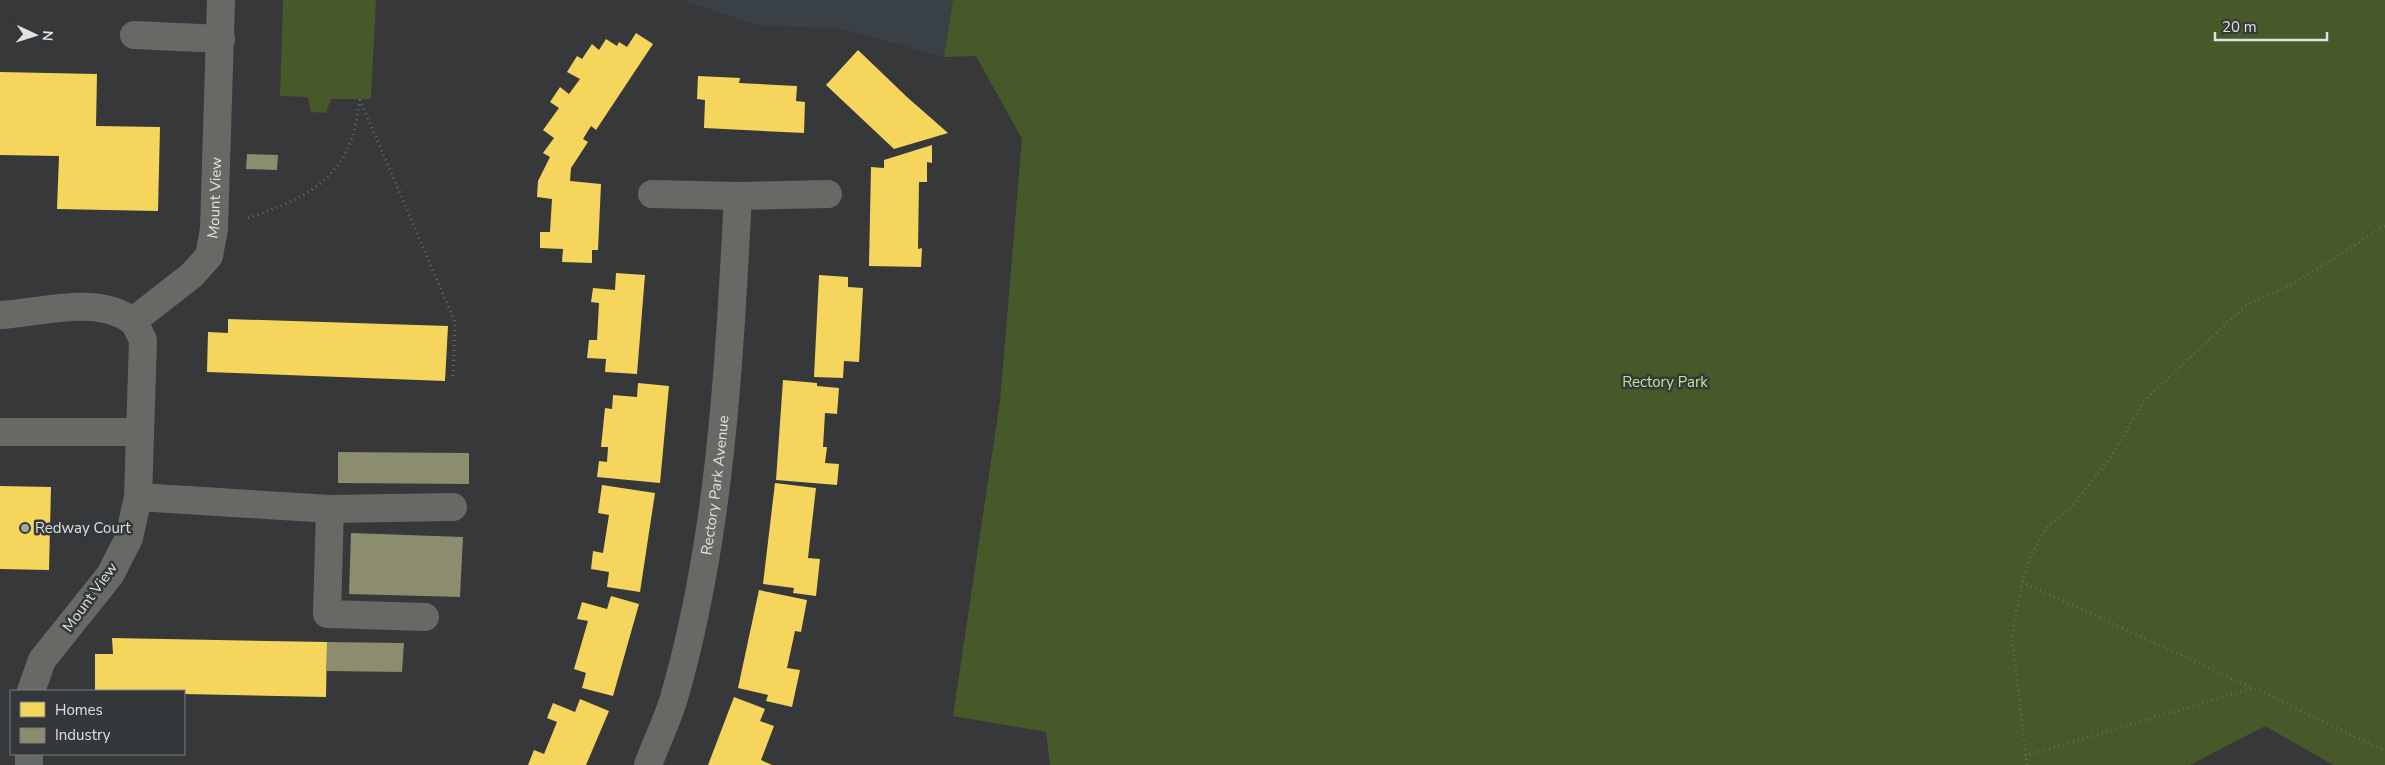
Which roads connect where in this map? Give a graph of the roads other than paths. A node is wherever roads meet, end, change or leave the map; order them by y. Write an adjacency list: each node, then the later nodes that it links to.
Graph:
1 (221, 0): 3 (street, Mount View)
2 (134, 36): 3 (street)
3 (221, 39): 8 (street, Mount View)
4 (652, 194): 6 (street)
5 (828, 194): 6 (street)
6 (738, 196): 16 (street, Rectory Park Avenue)
7 (0, 315): 8 (street)
8 (133, 321): 10 (street, Mount View)
9 (0, 432): 10 (street)
10 (139, 432): 11 (street, Mount View)
11 (138, 497): 13 (street); 15 (street, Mount View)
12 (453, 507): 13 (street)
13 (330, 509): 14 (street)
14 (424, 616)
15 (31, 690)
16 (648, 765)

